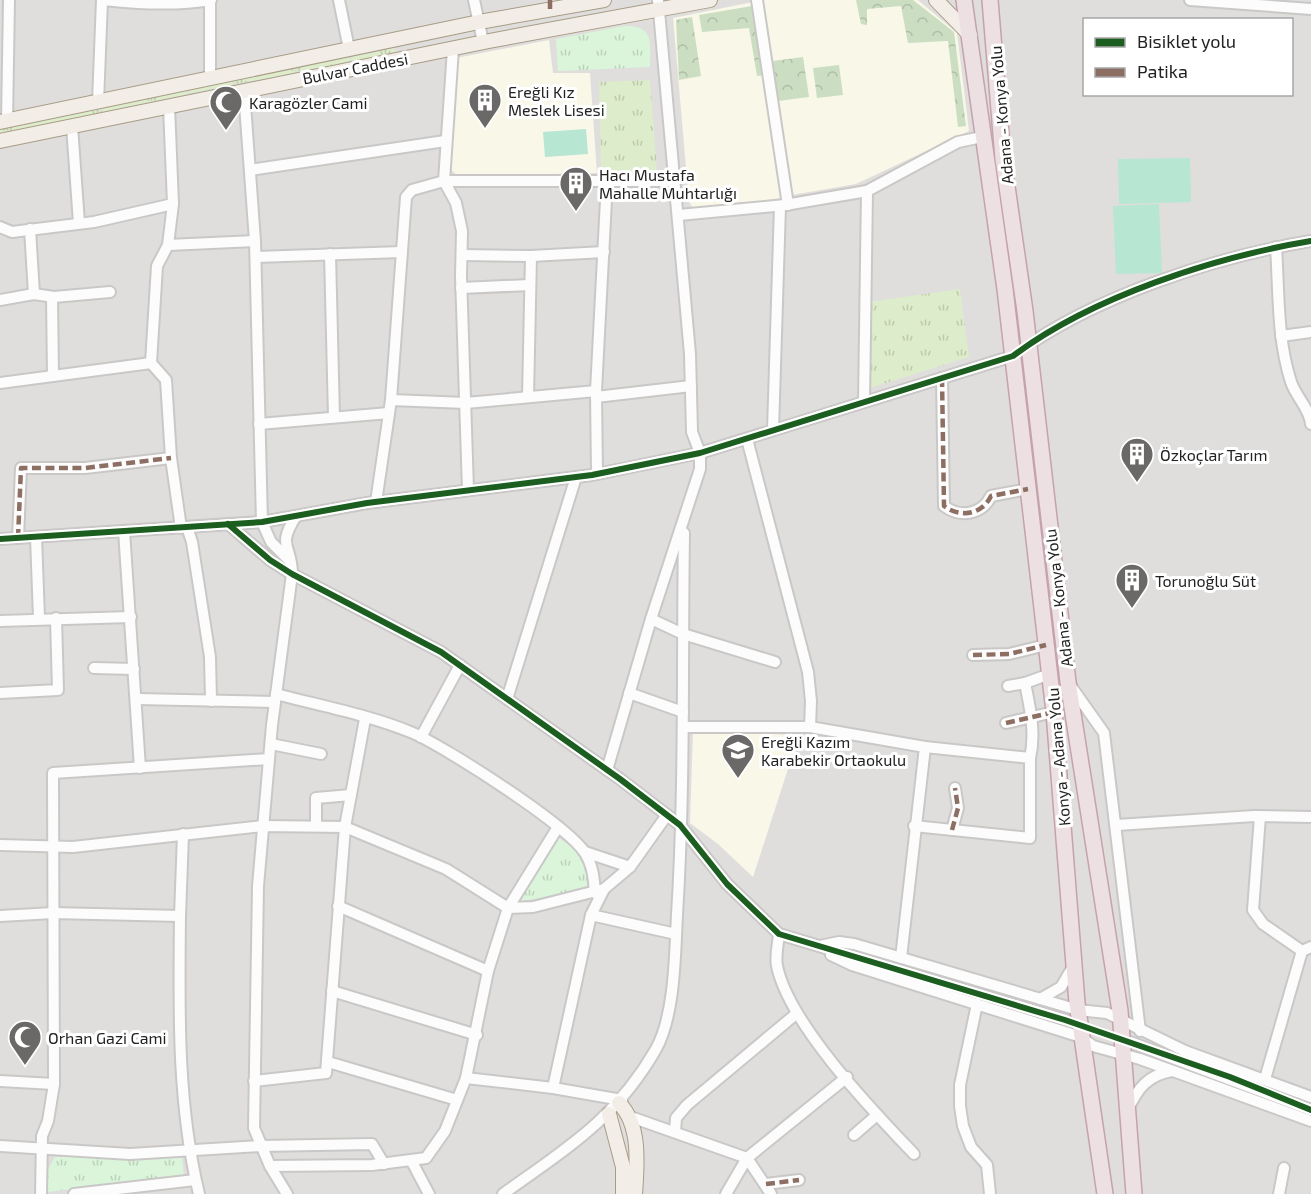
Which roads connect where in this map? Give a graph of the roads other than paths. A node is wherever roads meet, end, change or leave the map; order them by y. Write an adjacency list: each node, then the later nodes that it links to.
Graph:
1 (9, 0): 26 (street)
2 (103, 0): 13 (street); 24 (street)
3 (211, 0): 13 (street); 22 (street)
4 (339, 0): 21 (street)
5 (474, 0): 17 (street)
6 (604, 0): 14 (main road)
7 (710, 0): 15 (main road, Bulvar Caddesi)
8 (757, 0): 37 (street)
9 (936, 0): 18 (main road)
10 (964, 0): 18 (highway, Konya - Adana Yolu)
11 (990, 0): 60 (highway, Adana - Konya Yolu)
12 (1190, 0): 16 (street)
13 (191, 2)
14 (550, 5): 17 (main road)
15 (659, 5): 19 (main road, Bulvar Caddesi); 34 (street)
16 (1311, 9)
17 (479, 22): 19 (street); 21 (main road)
18 (970, 35): 28 (highway, Konya - Adana Yolu)
19 (483, 42): 20 (main road, Bulvar Caddesi)
20 (453, 49): 23 (main road, Bulvar Caddesi); 30 (street)
21 (349, 50): 22 (main road)
22 (210, 78): 24 (main road)
23 (244, 91): 25 (main road, Bulvar Caddesi); 31 (street)
24 (98, 102): 26 (main road)
25 (169, 106): 27 (main road, Bulvar Caddesi); 36 (street)
26 (3, 121)
27 (72, 126): 29 (main road, Bulvar Caddesi); 39 (street)
28 (982, 136): 35 (street); 61 (highway, Konya - Adana Yolu)
29 (0, 141)
30 (445, 141): 31 (street); 32 (street)
31 (250, 170): 42 (street)
32 (444, 181): 33 (street); 46 (street); 49 (street)
33 (607, 181): 34 (street); 47 (street)
34 (674, 181): 38 (street)
35 (867, 191): 37 (street); 70 (street)
36 (173, 204): 39 (street); 44 (street)
37 (784, 205): 38 (street); 76 (street)
38 (679, 214): 66 (street)
39 (79, 223): 41 (street)
40 (0, 227): 41 (street)
41 (30, 229): 55 (street)
42 (255, 241): 44 (street); 51 (street)
43 (1311, 241): 45 (street)
44 (168, 245): 62 (street)
45 (1276, 247): 59 (street); 60 (street)
46 (402, 252): 48 (street); 69 (street)
47 (604, 252): 50 (street); 67 (street)
48 (330, 254): 51 (street); 73 (street)
49 (462, 255): 50 (street); 53 (street)
50 (531, 256): 52 (street)
51 (256, 257): 74 (street)
52 (530, 285): 53 (street); 68 (street)
53 (461, 288): 71 (street)
54 (110, 292): 56 (street)
55 (34, 294): 56 (street); 57 (street)
56 (52, 297): 63 (street)
57 (0, 300)
58 (1311, 332): 59 (street)
59 (1281, 336): 75 (street)
60 (1029, 344): 61 (street); 109 (highway, Adana - Konya Yolu)
61 (1013, 356): 64 (street); 82 (highway, Konya - Adana Yolu)
62 (151, 363): 63 (street); 79 (street)
63 (53, 376): 65 (street)
64 (942, 378): 70 (street); 82 (street)
65 (0, 383)
66 (691, 386): 67 (street); 78 (street)
67 (596, 394): 68 (street); 80 (street)
68 (528, 397): 71 (street)
69 (391, 400): 71 (street); 72 (street)
70 (864, 402): 76 (street)
71 (466, 403): 83 (street)
72 (389, 413): 73 (street); 84 (street)
73 (334, 417): 74 (street)
74 (259, 424): 87 (street)
75 (1311, 424)
76 (773, 430): 77 (street)
77 (747, 439): 78 (street); 124 (street)
78 (700, 453): 80 (street); 86 (street)
79 (171, 458): 89 (street); 92 (street)
80 (597, 474): 81 (street)
81 (576, 477): 83 (street); 116 (street)
82 (1028, 489): 102 (highway, Konya - Adana Yolu)
83 (468, 490): 84 (street)
84 (376, 502): 85 (street)
85 (296, 516): 87 (street); 94 (street)
86 (684, 520): 99 (street); 101 (street)
87 (262, 522): 88 (street); 94 (street)
88 (228, 524): 89 (street); 95 (street)
89 (184, 527): 90 (street); 117 (street)
90 (124, 531): 91 (street); 96 (street)
91 (36, 537): 92 (street); 97 (street)
92 (18, 538): 93 (street)
93 (0, 539)
94 (292, 561): 95 (street)
95 (292, 574): 105 (street); 114 (street)
96 (130, 617): 98 (street); 107 (street)
97 (39, 618): 98 (street); 100 (street)
98 (56, 618): 112 (street)
99 (651, 619): 101 (street); 113 (street)
100 (0, 621)
101 (682, 634): 104 (street); 118 (street)
102 (1046, 645): 103 (street); 108 (highway, Konya - Adana Yolu)
103 (973, 655)
104 (775, 662)
105 (460, 665): 116 (street); 125 (street)
106 (94, 668): 107 (street)
107 (134, 669): 115 (street)
108 (1050, 674): 110 (street); 119 (highway, Konya - Adana Yolu)
109 (1068, 682): 138 (street); 171 (highway, Adana - Konya Yolu)
110 (1025, 683): 111 (street); 120 (street)
111 (1008, 686)
112 (0, 693)
113 (629, 693): 118 (street); 132 (street)
114 (275, 698): 117 (street); 121 (street); 126 (street)
115 (137, 699): 117 (street); 131 (street)
116 (507, 699): 132 (street)
117 (211, 700)
118 (683, 712): 123 (street)
119 (1054, 712): 120 (street); 163 (highway, Konya - Adana Yolu)
120 (1032, 717): 122 (street); 129 (street)
121 (365, 719): 125 (street); 134 (street)
122 (1006, 723)
123 (683, 727): 124 (street); 143 (street)
124 (810, 727): 127 (street)
125 (421, 738): 144 (street)
126 (271, 744): 128 (street); 130 (street)
127 (925, 747): 129 (street); 141 (street)
128 (321, 754)
129 (1030, 758): 145 (street)
130 (269, 759): 131 (street); 139 (street)
131 (140, 768): 148 (street)
132 (607, 770): 135 (street)
133 (955, 788): 145 (street)
134 (351, 795): 140 (street); 142 (street)
135 (668, 815): 143 (street); 150 (street)
136 (1260, 816): 137 (street); 138 (street); 161 (street)
137 (1311, 816)
138 (1117, 825): 172 (street)
139 (263, 826): 140 (street); 146 (street); 181 (street)
140 (316, 826): 142 (street)
141 (914, 826): 145 (street); 162 (street)
142 (345, 827): 152 (street); 153 (street)
143 (682, 827): 158 (street); 159 (street)
144 (558, 828): 149 (street); 153 (street)
145 (952, 830)
146 (183, 834): 148 (street); 157 (street)
147 (0, 845): 148 (street)
148 (52, 847): 154 (street)
149 (585, 852): 150 (street); 151 (street)
150 (630, 867): 151 (street)
151 (600, 891): 153 (street); 155 (street)
152 (338, 906): 164 (street); 165 (street)
153 (508, 908): 164 (street)
154 (53, 914): 156 (street); 157 (street); 183 (street)
155 (591, 915): 158 (street); 184 (street)
156 (0, 916)
157 (180, 916): 199 (street)
158 (676, 934): 187 (street)
159 (779, 934): 160 (street); 169 (street)
160 (818, 947): 162 (street); 167 (street); 170 (street)
161 (1306, 949): 180 (street)
162 (901, 958): 166 (street)
163 (1074, 965): 166 (street); 168 (highway, Konya - Adana Yolu)
164 (488, 971): 173 (street)
165 (332, 991): 173 (street); 176 (street)
166 (1039, 999): 168 (street)
167 (977, 1004): 174 (street); 218 (street)
168 (1078, 1010): 171 (street); 174 (highway, Konya - Adana Yolu)
169 (796, 1014): 178 (street); 194 (street)
170 (1065, 1020)
171 (1120, 1020): 172 (street); 175 (highway, Adana - Konya Yolu)
172 (1140, 1031): 180 (street)
173 (477, 1035): 179 (street)
174 (1081, 1038): 175 (street); 219 (highway, Konya - Adana Yolu)
175 (1127, 1049): 177 (street); 188 (highway, Adana - Konya Yolu); 189 (street)
176 (328, 1062): 181 (street); 186 (street)
177 (1173, 1071): 188 (street); 193 (street)
178 (847, 1077): 191 (street); 201 (street)
179 (466, 1078): 184 (street); 186 (street)
180 (1265, 1079): 185 (street)
181 (254, 1081): 197 (street)
182 (0, 1082): 183 (street)
183 (54, 1084): 198 (street)
184 (553, 1088): 187 (street)
185 (1311, 1097)
186 (457, 1100): 202 (street)
187 (620, 1102): 190 (street); 192 (main road)
188 (1128, 1110): 220 (highway, Adana - Konya Yolu)
189 (1311, 1110)
190 (609, 1114): 214 (street); 215 (main road)
191 (877, 1115): 195 (street); 200 (street)
192 (628, 1116): 194 (street); 216 (main road)
193 (1311, 1120)
194 (675, 1132): 201 (street)
195 (854, 1135)
196 (0, 1146): 198 (street)
197 (261, 1146): 199 (street); 203 (street); 204 (street)
198 (44, 1150): 199 (street); 209 (street)
199 (189, 1151): 206 (street)
200 (914, 1154)
201 (747, 1158): 208 (street); 217 (street)
202 (411, 1160): 203 (street); 213 (street)
203 (384, 1164): 204 (street)
204 (270, 1166): 212 (street)
205 (1284, 1168): 221 (street)
206 (195, 1180): 210 (street); 211 (street)
207 (799, 1180): 208 (street)
208 (768, 1189)
209 (41, 1194)
210 (74, 1194)
211 (199, 1194)
212 (287, 1194)
213 (429, 1194)
214 (503, 1194)
215 (623, 1194)
216 (635, 1194)
217 (726, 1194)
218 (990, 1194)
219 (1105, 1194)
220 (1134, 1194)
221 (1279, 1194)

